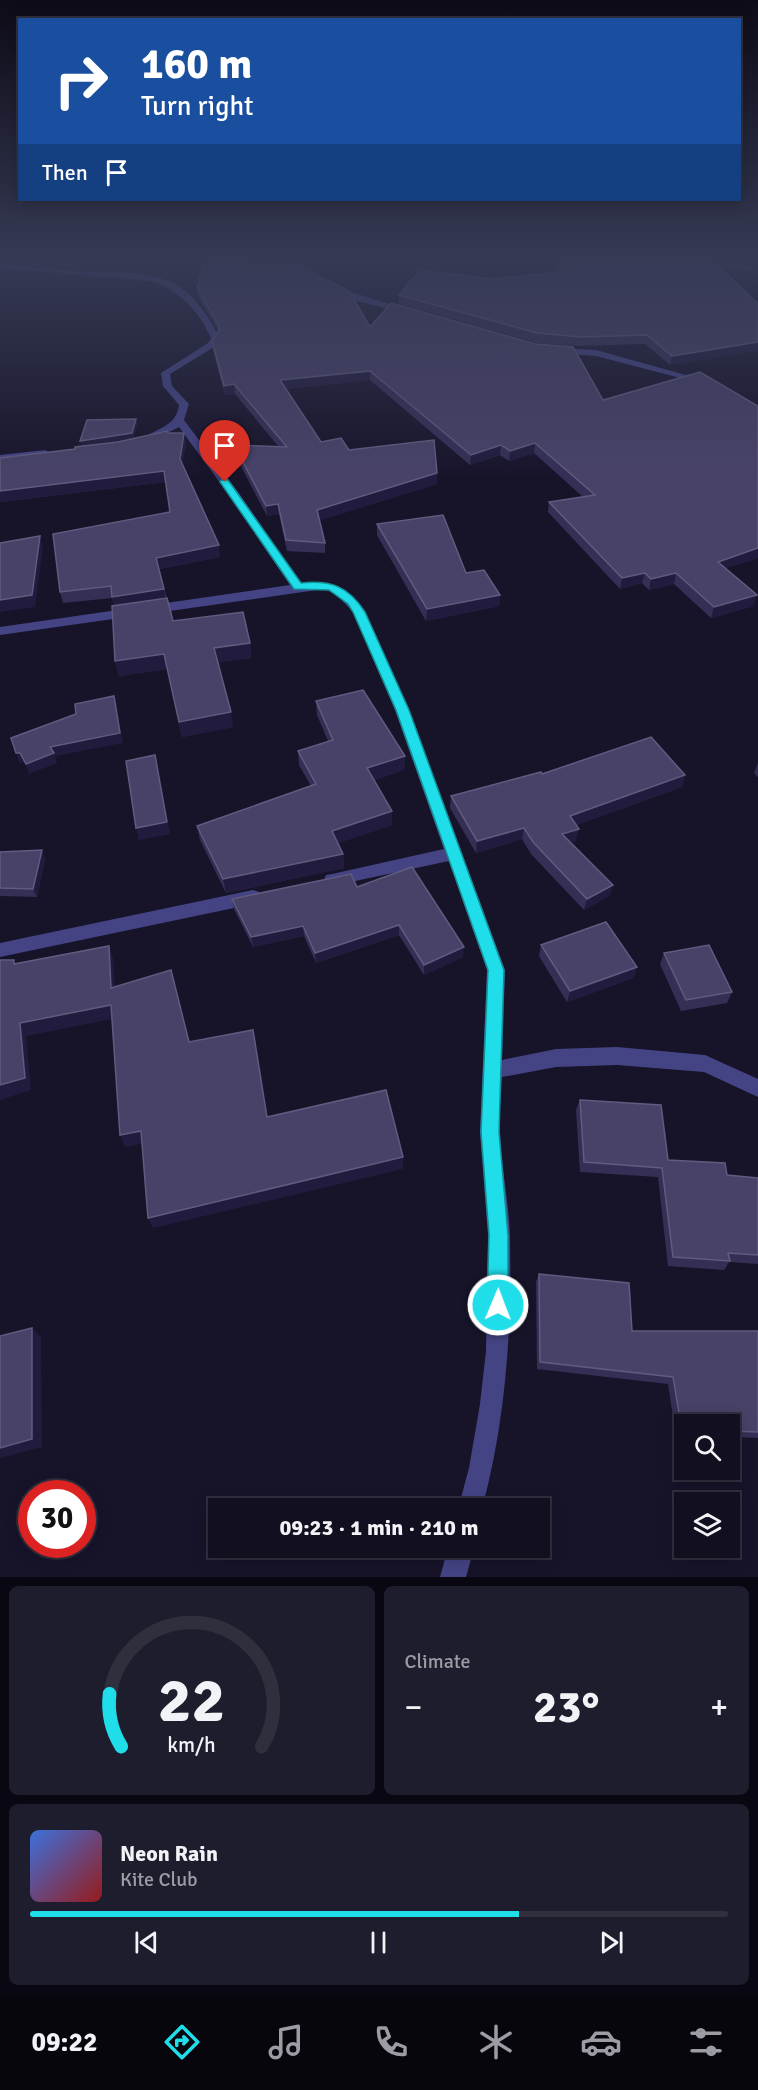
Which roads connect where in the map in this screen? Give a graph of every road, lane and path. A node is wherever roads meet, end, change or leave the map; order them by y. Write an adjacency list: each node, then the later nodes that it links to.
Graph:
1 (214, 333): 4 (street)
2 (544, 349): 3 (street)
3 (688, 377)
4 (180, 422): 5 (street); 8 (street)
5 (135, 444)
6 (55, 452): 7 (street)
7 (0, 458)
8 (298, 587): 9 (street); 10 (street)
9 (0, 631)
10 (453, 854): 11 (street); 14 (street)
11 (318, 883)
12 (273, 893): 13 (street)
13 (0, 950)
14 (493, 1070): 15 (street); 16 (street)
15 (758, 1088)
16 (472, 1498)
17 (458, 1558): 18 (street)
18 (453, 1577)

